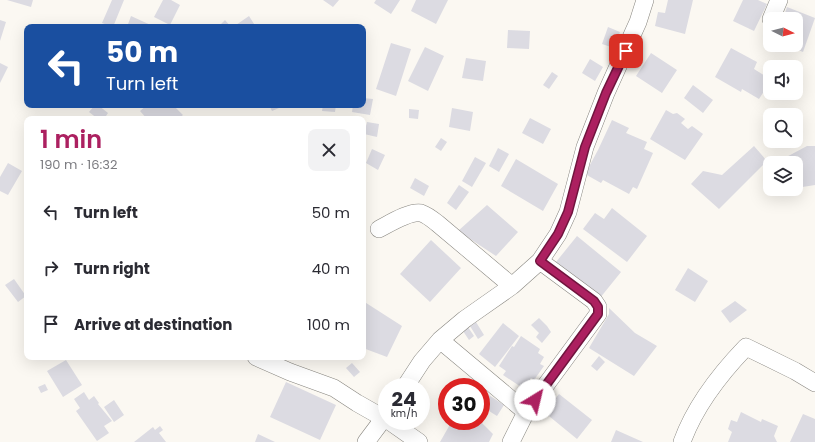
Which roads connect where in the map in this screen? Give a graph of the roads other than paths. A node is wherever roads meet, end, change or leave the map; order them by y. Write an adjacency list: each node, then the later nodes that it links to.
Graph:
1 (645, 0): 5 (street)
2 (779, 0): 3 (street)
3 (774, 12)
4 (379, 229): 6 (street)
5 (540, 261): 6 (street); 11 (street)
6 (512, 286): 7 (street)
7 (440, 340): 9 (street); 11 (street)
8 (263, 360): 12 (street)
9 (411, 378)
10 (815, 383): 18 (street)
11 (526, 412): 17 (street)
12 (378, 414)
13 (378, 428): 15 (street)
14 (404, 430): 16 (street)
15 (366, 442)
16 (420, 442)
17 (511, 442)
18 (682, 442)

